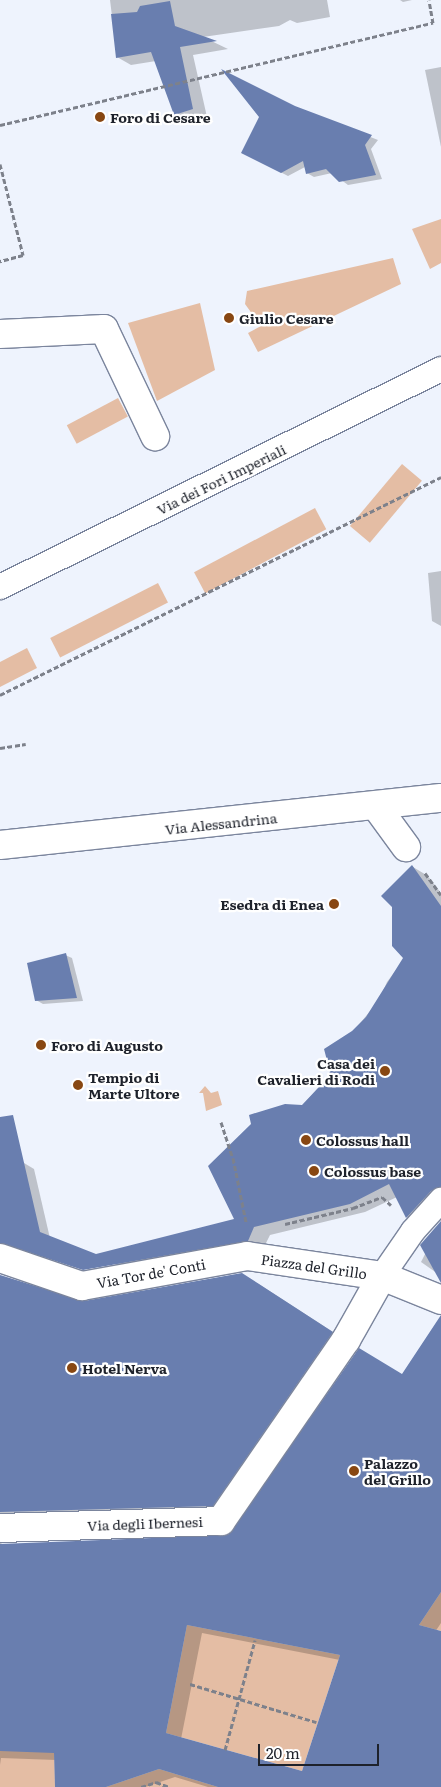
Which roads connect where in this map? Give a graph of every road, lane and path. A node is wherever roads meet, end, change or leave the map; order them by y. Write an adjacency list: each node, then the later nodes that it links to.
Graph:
1 (429, 0): 2 (path)
2 (0, 125)
3 (0, 164): 4 (path)
4 (0, 261)
5 (0, 334): 7 (street)
6 (441, 369): 9 (lane, Via dei Fori Imperiali)
7 (155, 436)
8 (441, 477): 10 (path)
9 (0, 587)
10 (0, 694)
11 (26, 744): 12 (path)
12 (0, 748)
13 (441, 798): 14 (street, Via Alessandrina)
14 (376, 806): 15 (street, Via Alessandrina); 16 (street)
15 (0, 845)
16 (406, 847)
17 (221, 1122): 20 (path)
18 (441, 1200): 24 (lane)
19 (392, 1207): 21 (path)
20 (245, 1216)
21 (282, 1225)
22 (246, 1256): 23 (street, Via Tor de' Conti); 24 (street, Piazza del Grillo)
23 (0, 1258)
24 (382, 1276): 25 (street, Piazza del Grillo); 26 (street, Piazza del Grillo)
25 (441, 1300)
26 (346, 1340): 27 (street, Via degli Ibernesi)
27 (0, 1528)
28 (255, 1640): 30 (path)
29 (190, 1684): 30 (path)
30 (239, 1698): 31 (path); 32 (path)
31 (316, 1722)
32 (225, 1750)
33 (141, 1787): 34 (path)
34 (169, 1787)

